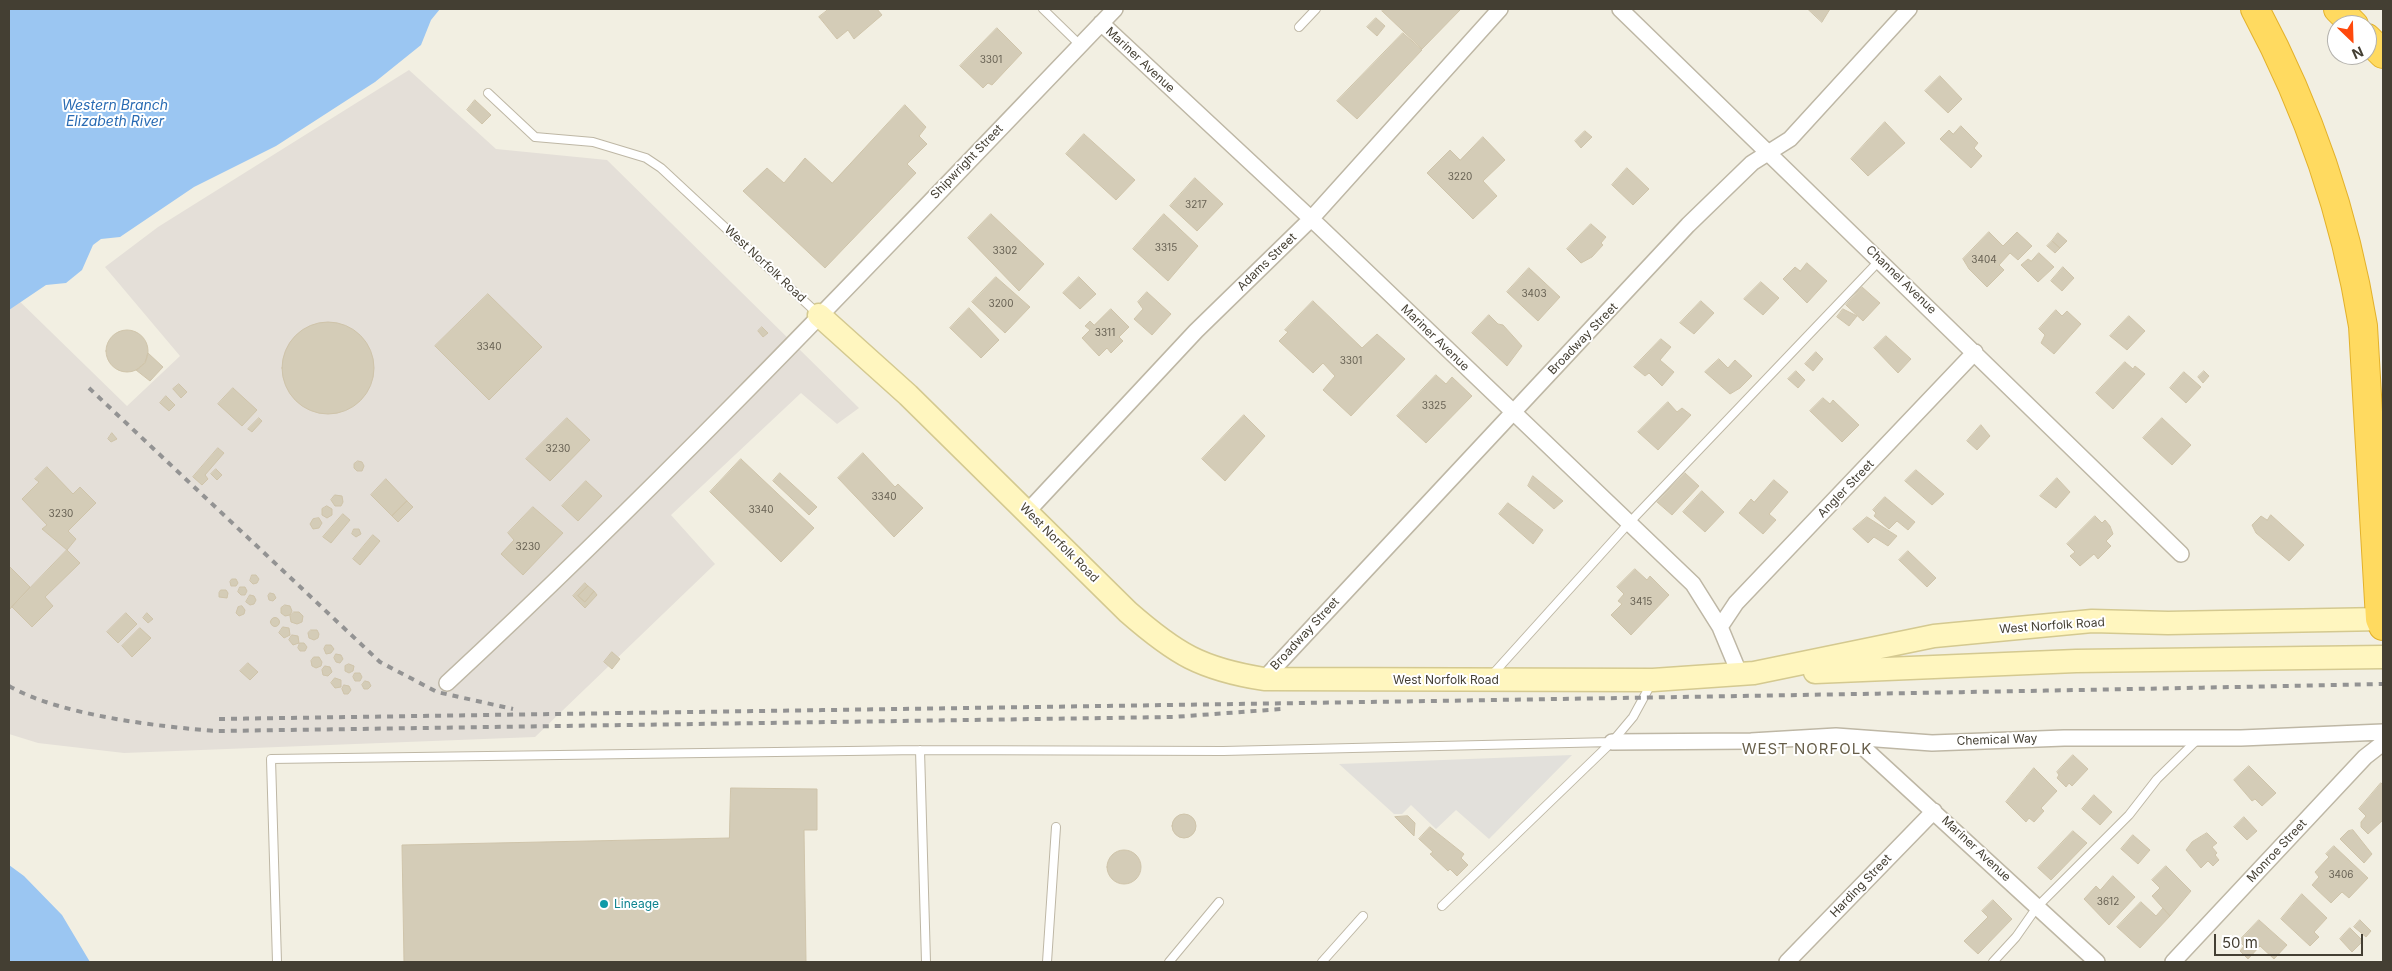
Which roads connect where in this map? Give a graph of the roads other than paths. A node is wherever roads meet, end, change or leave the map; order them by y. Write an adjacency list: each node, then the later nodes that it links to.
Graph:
1 (1043, 9): 10 (lane)
2 (1115, 9): 8 (street, Shipwright Street)
3 (1316, 9): 9 (lane)
4 (1500, 9): 13 (street, Adams Street)
5 (1620, 9): 12 (street, Channel Avenue)
6 (1909, 9): 12 (street, Broadway Street)
7 (2255, 9): 21 (highway)
8 (1101, 23): 10 (street, Shipwright Street); 13 (street, Mariner Avenue)
9 (1299, 27)
10 (1080, 45): 15 (street, Shipwright Street)
11 (488, 93): 15 (lane, West Norfolk Road)
12 (1770, 153): 14 (street, Channel Avenue); 17 (street, Broadway Street)
13 (1310, 219): 17 (street, Mariner Avenue); 18 (street, Adams Street)
14 (1880, 260): 16 (street, Channel Avenue); 19 (lane)
15 (819, 315): 18 (street, West Norfolk Road); 28 (street, Shipwright Street)
16 (1975, 352): 20 (street, Channel Avenue); 22 (street, Angler Street)
17 (1513, 413): 19 (street, Mariner Avenue); 25 (street, Broadway Street)
18 (1028, 511): 25 (street, West Norfolk Road)
19 (1629, 523): 22 (street, Mariner Avenue); 26 (lane)
20 (2181, 554)
21 (2382, 621): 24 (street, West Norfolk Road)
22 (1720, 627): 24 (street, Mariner Avenue)
23 (2383, 657): 24 (street, West Norfolk Road)
24 (1747, 674): 27 (street, West Norfolk Road)
25 (1264, 679): 26 (street, West Norfolk Road)
26 (1487, 680): 27 (street, West Norfolk Road)
27 (1653, 680): 32 (lane)
28 (447, 683)
29 (2383, 732): 31 (street, Chemical Way)
30 (1853, 738): 31 (street, Chemical Way); 32 (street, Chemical Way); 35 (street, Mariner Avenue)
31 (2199, 738): 39 (lane)
32 (1612, 742): 34 (lane); 38 (lane)
33 (2383, 743): 49 (street, Monroe Street)
34 (920, 750): 41 (lane); 42 (lane)
35 (1934, 811): 39 (street, Mariner Avenue); 46 (street, Harding Street)
36 (1056, 827): 43 (lane)
37 (1219, 902): 44 (lane)
38 (1442, 906)
39 (2037, 906): 47 (lane); 48 (street, Mariner Avenue)
40 (1363, 916): 45 (lane)
41 (277, 962)
42 (926, 962)
43 (1047, 962)
44 (1169, 962)
45 (1322, 962)
46 (1787, 962)
47 (1993, 962)
48 (2097, 962)
49 (2174, 962)

